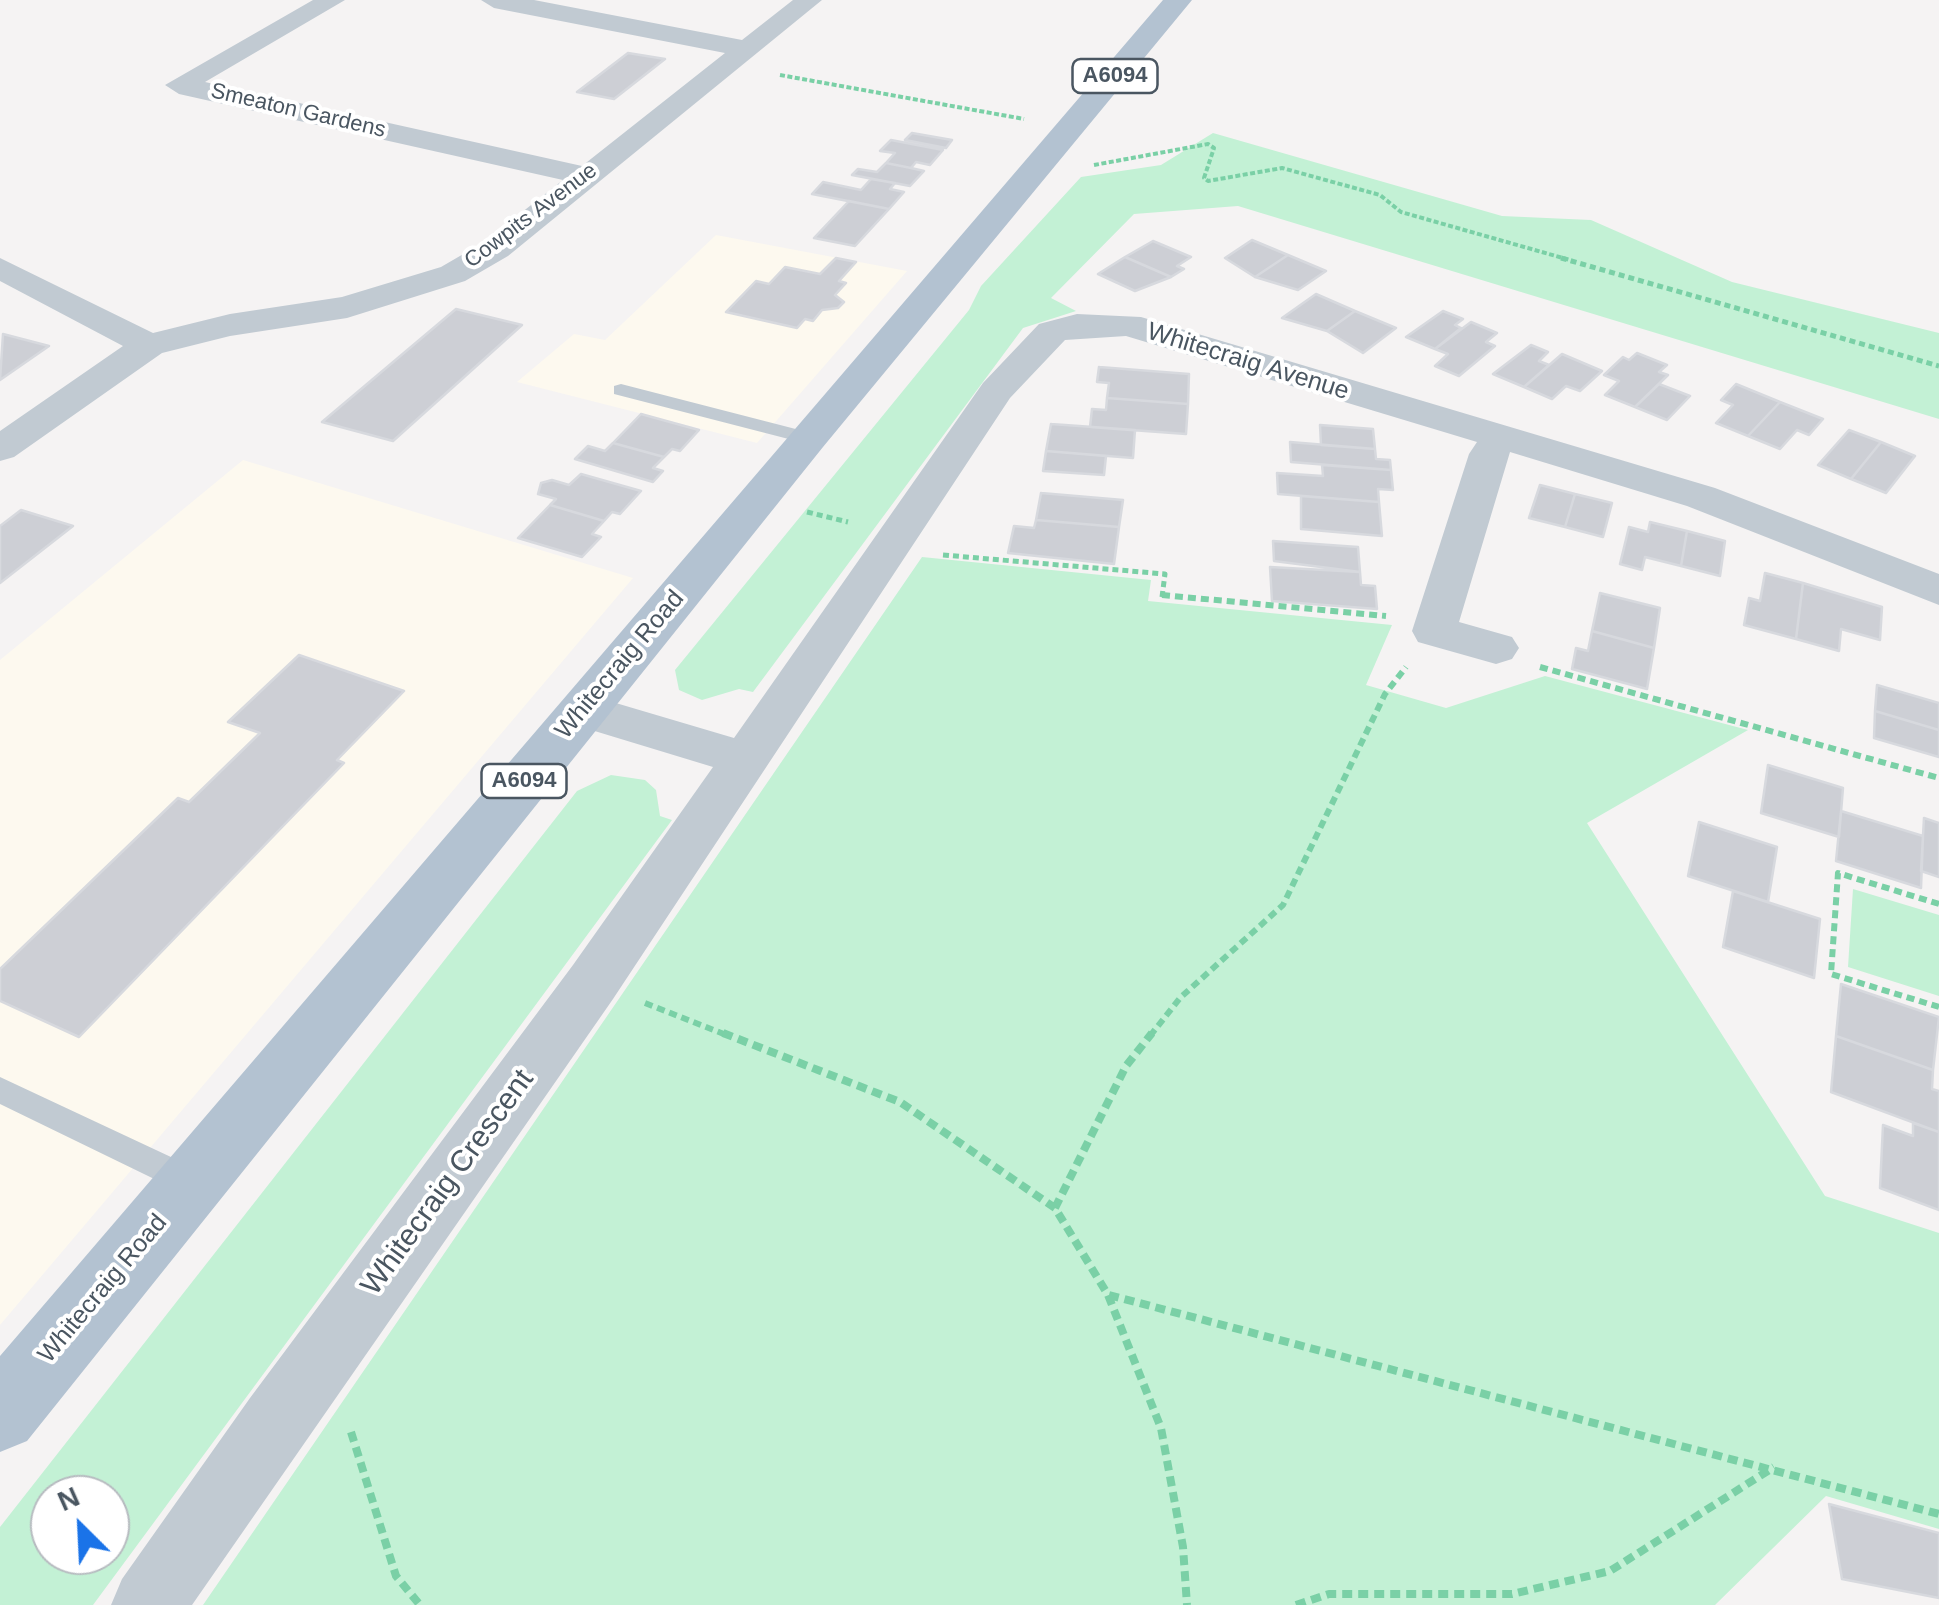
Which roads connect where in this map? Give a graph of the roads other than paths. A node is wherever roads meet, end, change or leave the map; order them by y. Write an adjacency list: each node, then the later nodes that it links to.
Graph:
1 (332, 0): 6 (street, Smeaton Gardens)
2 (494, 0): 5 (street)
3 (809, 0): 5 (street, Cowpits Avenue)
4 (1178, 0): 11 (main road, Whitecraig Road / A6094)
5 (738, 54): 6 (street, Cowpits Avenue)
6 (586, 176): 8 (street, Cowpits Avenue)
7 (0, 268): 8 (street)
8 (149, 344): 12 (street, Cowpits Avenue)
9 (621, 390): 11 (lane)
10 (1501, 437): 13 (street, Whitecraig Avenue); 14 (street); 16 (street, Whitecraig Avenue)
11 (808, 438): 15 (main road, Whitecraig Road / A6094)
12 (0, 449)
13 (1939, 590)
14 (1496, 648)
15 (582, 710): 16 (street); 18 (main road, Whitecraig Road / A6094)
16 (748, 760): 20 (street, Whitecraig Crescent)
17 (0, 1090): 18 (lane)
18 (192, 1182): 19 (main road, Whitecraig Road / A6094)
19 (0, 1414)
20 (148, 1605)

